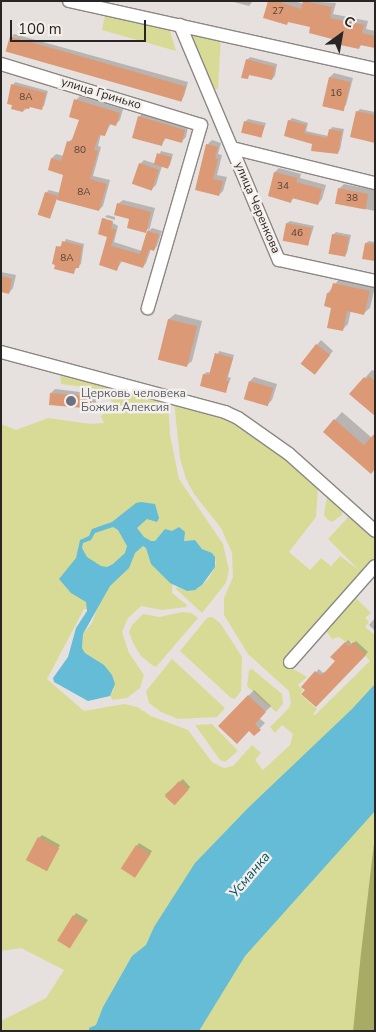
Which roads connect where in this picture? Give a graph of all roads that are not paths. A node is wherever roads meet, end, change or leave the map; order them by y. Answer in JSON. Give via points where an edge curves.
{"nodes":[{"id":1,"x":69,"y":1,"type":"edge"},
{"id":2,"x":120,"y":7,"type":"edge"},
{"id":3,"x":180,"y":25,"type":"junction"},
{"id":4,"x":1,"y":64,"type":"edge"},
{"id":5,"x":375,"y":69,"type":"edge"},
{"id":6,"x":232,"y":148,"type":"junction"},
{"id":7,"x":375,"y":183,"type":"edge"},
{"id":8,"x":375,"y":281,"type":"edge"},
{"id":9,"x":148,"y":308,"type":"dead end"},
{"id":10,"x":1,"y":352,"type":"edge"},
{"id":11,"x":375,"y":531,"type":"edge"},
{"id":12,"x":375,"y":566,"type":"edge"},
{"id":13,"x":290,"y":662,"type":"dead end"}],
"edges":[{"from":1,"to":2,"type":"street"},
{"from":2,"to":3,"type":"street"},
{"from":3,"to":5,"type":"street"},
{"from":3,"to":6,"type":"street","name":"улица Черенкова"},
{"from":4,"to":9,"type":"street","name":"улица Гринько","via":[[201,124]]},
{"from":6,"to":7,"type":"street","name":"улица Черенкова"},
{"from":6,"to":8,"type":"street","name":"улица Черенкова","via":[[279,260]]},
{"from":10,"to":11,"type":"street","via":[[226,412],[289,454]]},
{"from":12,"to":13,"type":"street"}]}
